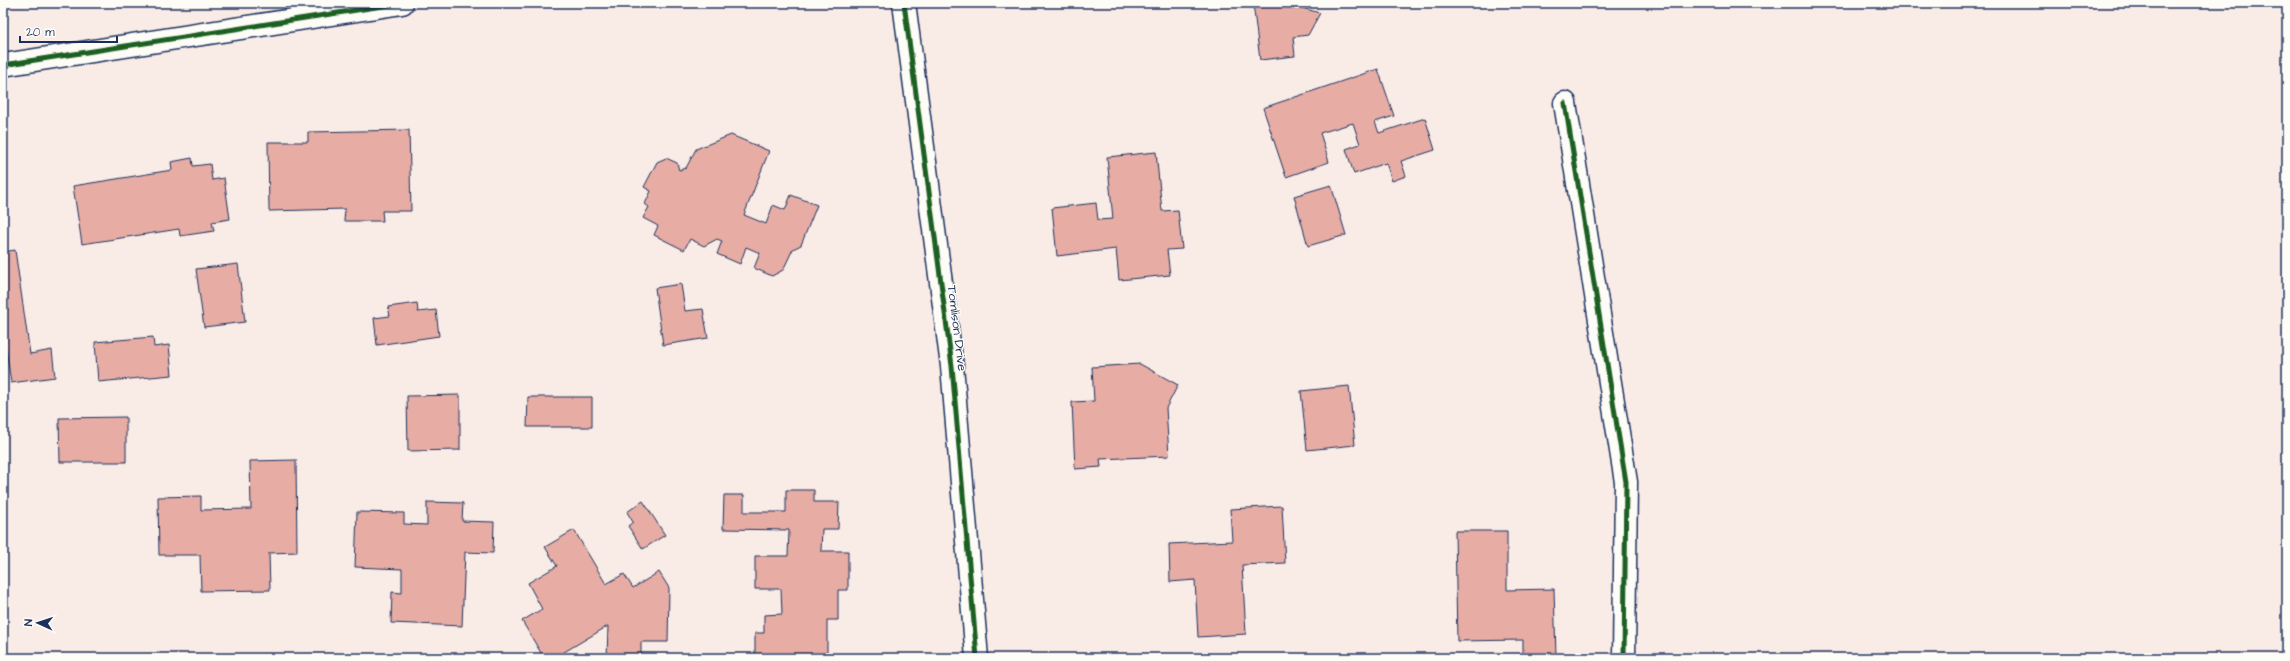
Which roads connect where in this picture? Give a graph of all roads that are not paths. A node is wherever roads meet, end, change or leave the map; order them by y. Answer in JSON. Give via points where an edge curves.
{"nodes":[{"id":1,"x":402,"y":3,"type":"edge"},
{"id":2,"x":904,"y":3,"type":"edge"},
{"id":3,"x":3,"y":65,"type":"edge"},
{"id":4,"x":1565,"y":103,"type":"dead end"},
{"id":5,"x":977,"y":658,"type":"edge"},
{"id":6,"x":1624,"y":658,"type":"edge"}],
"edges":[{"from":1,"to":3,"type":"street"},
{"from":2,"to":5,"type":"street","name":"Tomlison Drive","via":[[952,366]]},
{"from":4,"to":6,"type":"street","via":[[1626,482]]}]}
